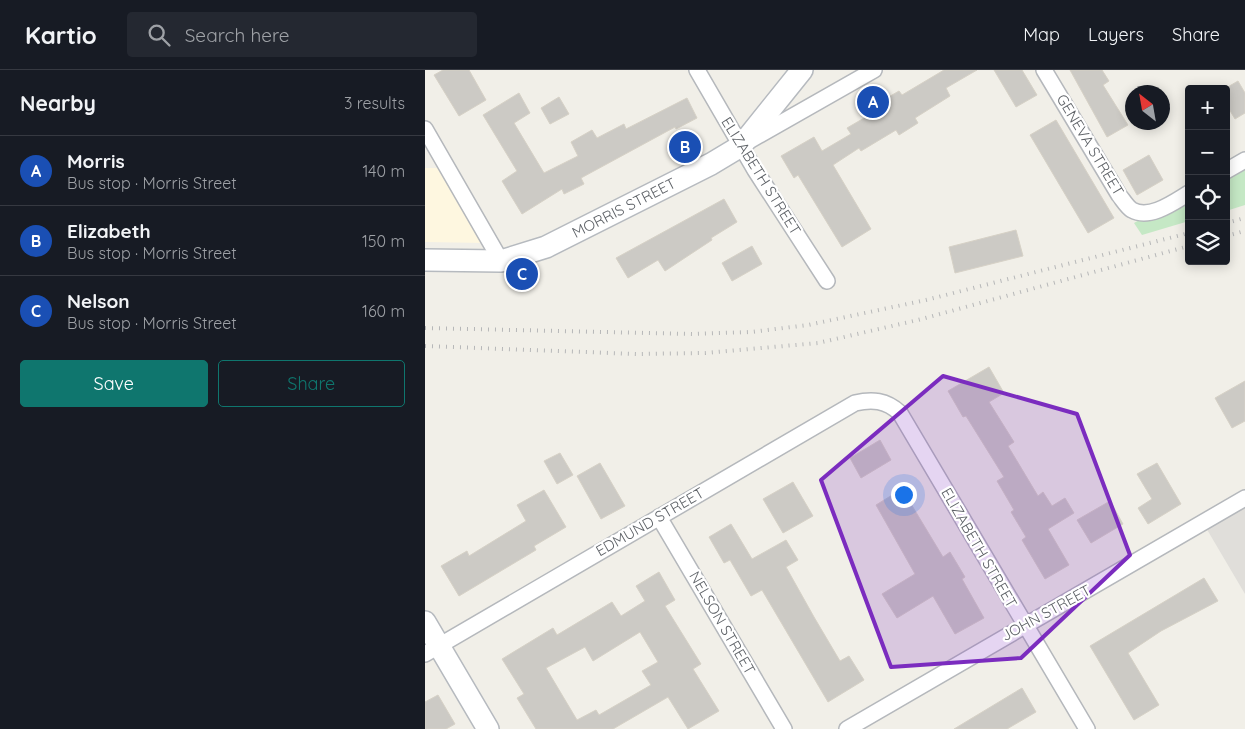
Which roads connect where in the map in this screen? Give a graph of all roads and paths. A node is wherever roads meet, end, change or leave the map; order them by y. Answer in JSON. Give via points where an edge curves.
{"nodes":[{"id":1,"x":697,"y":70,"type":"edge"},
{"id":2,"x":802,"y":70,"type":"edge"},
{"id":3,"x":874,"y":70,"type":"edge"},
{"id":4,"x":1044,"y":70,"type":"edge"},
{"id":5,"x":425,"y":129,"type":"edge"},
{"id":6,"x":741,"y":146,"type":"junction"},
{"id":7,"x":1245,"y":160,"type":"edge"},
{"id":8,"x":1230,"y":169,"type":"edge"},
{"id":9,"x":1185,"y":195,"type":"edge"},
{"id":10,"x":425,"y":260,"type":"edge"},
{"id":11,"x":501,"y":261,"type":"junction"},
{"id":12,"x":827,"y":281,"type":"dead end"},
{"id":13,"x":879,"y":401,"type":"joint"},
{"id":14,"x":1245,"y":498,"type":"edge"},
{"id":15,"x":659,"y":516,"type":"junction"},
{"id":16,"x":425,"y":622,"type":"edge"},
{"id":17,"x":1023,"y":625,"type":"junction"},
{"id":18,"x":432,"y":650,"type":"edge"},
{"id":19,"x":488,"y":729,"type":"edge"},
{"id":20,"x":784,"y":729,"type":"edge"},
{"id":21,"x":847,"y":729,"type":"edge"},
{"id":22,"x":1087,"y":729,"type":"edge"}],
"edges":[{"from":1,"to":6,"type":"street","name":"ELIZABETH STREET"},
{"from":2,"to":6,"type":"street"},
{"from":3,"to":6,"type":"street","name":"MORRIS STREET"},
{"from":4,"to":9,"type":"street","name":"GENEVA STREET","via":[[1131,210],[1141,213],[1156,211]]},
{"from":5,"to":11,"type":"street"},
{"from":6,"to":11,"type":"street","name":"MORRIS STREET","via":[[546,247]]},
{"from":6,"to":12,"type":"street","name":"ELIZABETH STREET"},
{"from":7,"to":8,"type":"street"},
{"from":10,"to":11,"type":"street","name":"MORRIS STREET"},
{"from":13,"to":15,"type":"street","name":"EDMUND STREET","via":[[855,403]]},
{"from":13,"to":17,"type":"street","name":"ELIZABETH STREET","via":[[892,405],[900,413]]},
{"from":14,"to":17,"type":"street","name":"JOHN STREET"},
{"from":15,"to":18,"type":"street","name":"EDMUND STREET"},
{"from":15,"to":20,"type":"street","name":"NELSON STREET"},
{"from":16,"to":18,"type":"street"},
{"from":17,"to":21,"type":"street","name":"JOHN STREET"},
{"from":17,"to":22,"type":"street","name":"ELIZABETH STREET"},
{"from":18,"to":19,"type":"street"}]}
